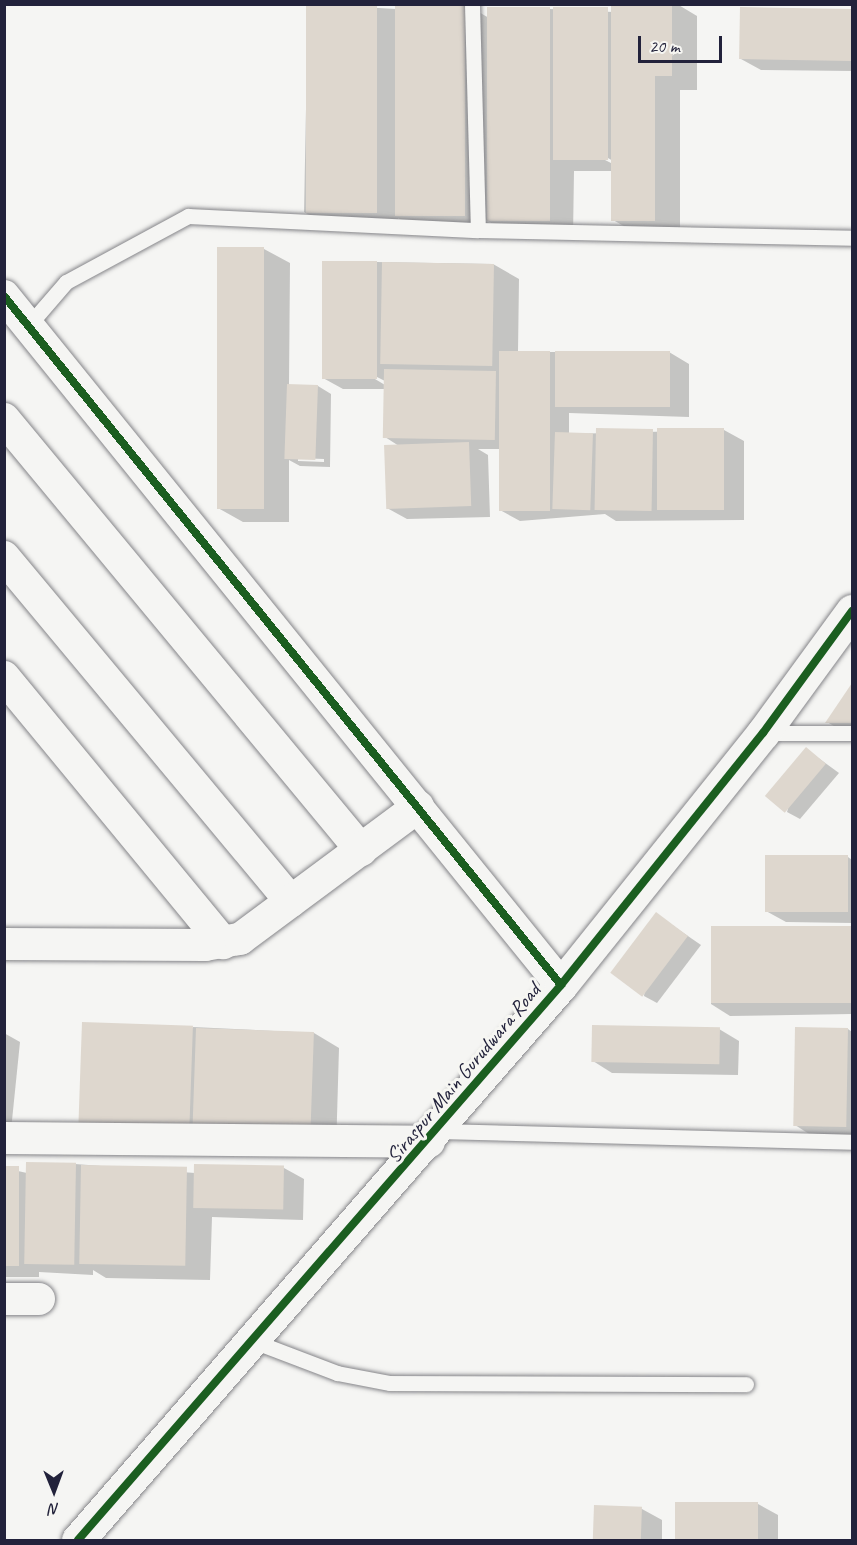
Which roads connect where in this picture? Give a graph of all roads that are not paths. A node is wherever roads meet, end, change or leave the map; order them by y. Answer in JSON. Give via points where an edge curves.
{"nodes":[{"id":1,"x":472,"y":4,"type":"edge"},
{"id":2,"x":478,"y":230,"type":"junction"},
{"id":3,"x":852,"y":238,"type":"edge"},
{"id":4,"x":4,"y":296,"type":"edge"},
{"id":5,"x":28,"y":326,"type":"junction"},
{"id":6,"x":4,"y":419,"type":"edge"},
{"id":7,"x":4,"y":557,"type":"edge"},
{"id":8,"x":852,"y":611,"type":"edge"},
{"id":9,"x":4,"y":677,"type":"edge"},
{"id":10,"x":763,"y":733,"type":"junction"},
{"id":11,"x":852,"y":733,"type":"edge"},
{"id":12,"x":418,"y":807,"type":"junction"},
{"id":13,"x":361,"y":850,"type":"junction"},
{"id":14,"x":291,"y":901,"type":"junction"},
{"id":15,"x":223,"y":943,"type":"junction"},
{"id":16,"x":4,"y":944,"type":"edge"},
{"id":17,"x":561,"y":985,"type":"junction"},
{"id":18,"x":434,"y":1137,"type":"junction"},
{"id":19,"x":4,"y":1138,"type":"edge"},
{"id":20,"x":852,"y":1142,"type":"edge"},
{"id":21,"x":4,"y":1299,"type":"edge"},
{"id":22,"x":39,"y":1299,"type":"dead end"},
{"id":23,"x":254,"y":1341,"type":"junction"},
{"id":24,"x":746,"y":1384,"type":"dead end"},
{"id":25,"x":78,"y":1540,"type":"edge"}],
"edges":[{"from":1,"to":2,"type":"lane"},
{"from":2,"to":3,"type":"lane"},
{"from":2,"to":5,"type":"lane","via":[[188,216],[66,282]]},
{"from":4,"to":5,"type":"street"},
{"from":5,"to":12,"type":"street"},
{"from":6,"to":13,"type":"street"},
{"from":7,"to":14,"type":"street"},
{"from":8,"to":10,"type":"street","name":"Siraspur Main Gurudwara Road"},
{"from":9,"to":15,"type":"street"},
{"from":10,"to":11,"type":"lane"},
{"from":10,"to":17,"type":"street","name":"Siraspur Main Gurudwara Road"},
{"from":12,"to":13,"type":"street"},
{"from":12,"to":17,"type":"street"},
{"from":13,"to":14,"type":"street"},
{"from":14,"to":15,"type":"street","via":[[240,939]]},
{"from":15,"to":16,"type":"street"},
{"from":17,"to":18,"type":"street","name":"Siraspur Main Gurudwara Road"},
{"from":18,"to":19,"type":"street"},
{"from":18,"to":20,"type":"lane"},
{"from":18,"to":23,"type":"street","name":"Siraspur Main Gurudwara Road"},
{"from":21,"to":22,"type":"street"},
{"from":23,"to":24,"type":"lane","via":[[337,1373],[390,1383]]},
{"from":23,"to":25,"type":"street","name":"Siraspur Main Gurudwara Road"}]}
